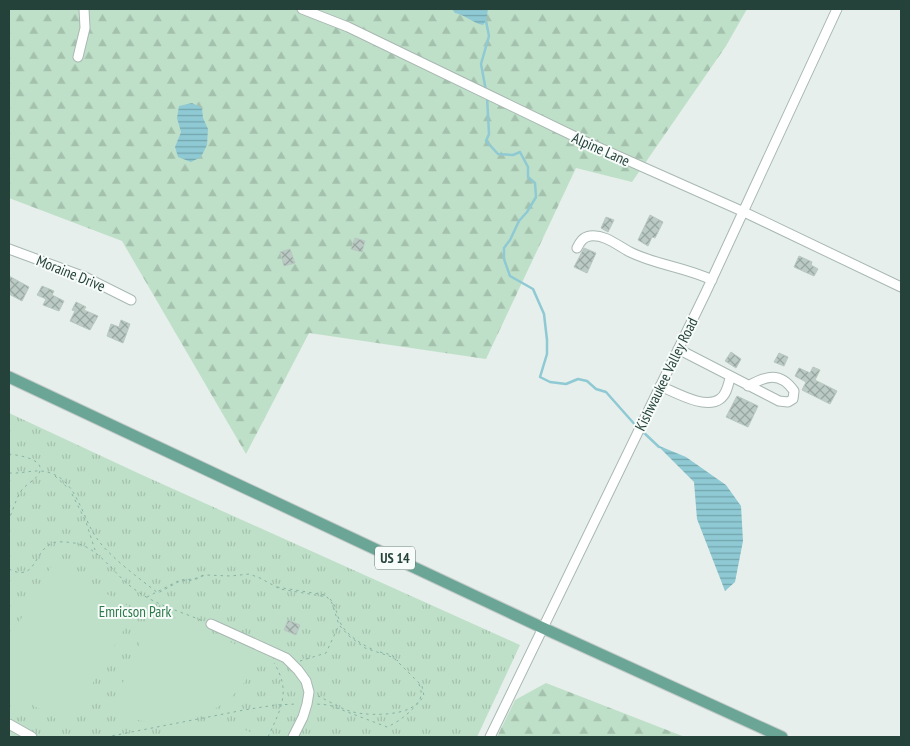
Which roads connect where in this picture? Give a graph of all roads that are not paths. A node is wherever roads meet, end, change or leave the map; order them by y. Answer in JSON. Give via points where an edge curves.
{"nodes":[{"id":1,"x":84,"y":9,"type":"edge"},
{"id":2,"x":302,"y":9,"type":"edge"},
{"id":3,"x":837,"y":9,"type":"edge"},
{"id":4,"x":78,"y":57,"type":"dead end"},
{"id":5,"x":744,"y":212,"type":"junction"},
{"id":6,"x":577,"y":248,"type":"dead end"},
{"id":7,"x":9,"y":249,"type":"edge"},
{"id":8,"x":712,"y":280,"type":"junction"},
{"id":9,"x":901,"y":287,"type":"edge"},
{"id":10,"x":131,"y":300,"type":"dead end"},
{"id":11,"x":678,"y":349,"type":"junction"},
{"id":12,"x":9,"y":377,"type":"edge"},
{"id":13,"x":730,"y":378,"type":"junction"},
{"id":14,"x":660,"y":386,"type":"junction"},
{"id":15,"x":748,"y":386,"type":"junction"},
{"id":16,"x":210,"y":624,"type":"road end"},
{"id":17,"x":543,"y":628,"type":"junction"},
{"id":18,"x":9,"y":724,"type":"edge"},
{"id":19,"x":32,"y":737,"type":"edge"},
{"id":20,"x":293,"y":737,"type":"edge"},
{"id":21,"x":490,"y":737,"type":"edge"},
{"id":22,"x":782,"y":737,"type":"edge"}],
"edges":[{"from":1,"to":4,"type":"street","via":[[85,28]]},
{"from":2,"to":5,"type":"street","name":"Alpine Lane","via":[[348,27],[582,140]]},
{"from":3,"to":5,"type":"street","name":"Kishwaukee Valley Road"},
{"from":5,"to":8,"type":"street","name":"Kishwaukee Valley Road"},
{"from":5,"to":9,"type":"street","name":"Alpine Lane"},
{"from":6,"to":8,"type":"street","via":[[581,240],[595,236],[638,256]]},
{"from":7,"to":10,"type":"street","name":"Moraine Drive","via":[[85,277]]},
{"from":8,"to":11,"type":"street","name":"Kishwaukee Valley Road"},
{"from":11,"to":13,"type":"street"},
{"from":11,"to":14,"type":"street","name":"Kishwaukee Valley Road"},
{"from":12,"to":17,"type":"main road","number":"US 14"},
{"from":13,"to":14,"type":"street","via":[[719,400],[706,403]]},
{"from":13,"to":15,"type":"street"},
{"from":14,"to":17,"type":"street","name":"Kishwaukee Valley Road"},
{"from":15,"to":15,"type":"street","via":[[779,402],[793,398],[794,391],[789,384],[772,376]]},
{"from":16,"to":20,"type":"street","via":[[286,658],[306,681],[309,692],[305,710]]},
{"from":17,"to":21,"type":"street","name":"Kishwaukee Valley Road"},
{"from":17,"to":22,"type":"main road","number":"US 14"},
{"from":18,"to":19,"type":"street"}]}
